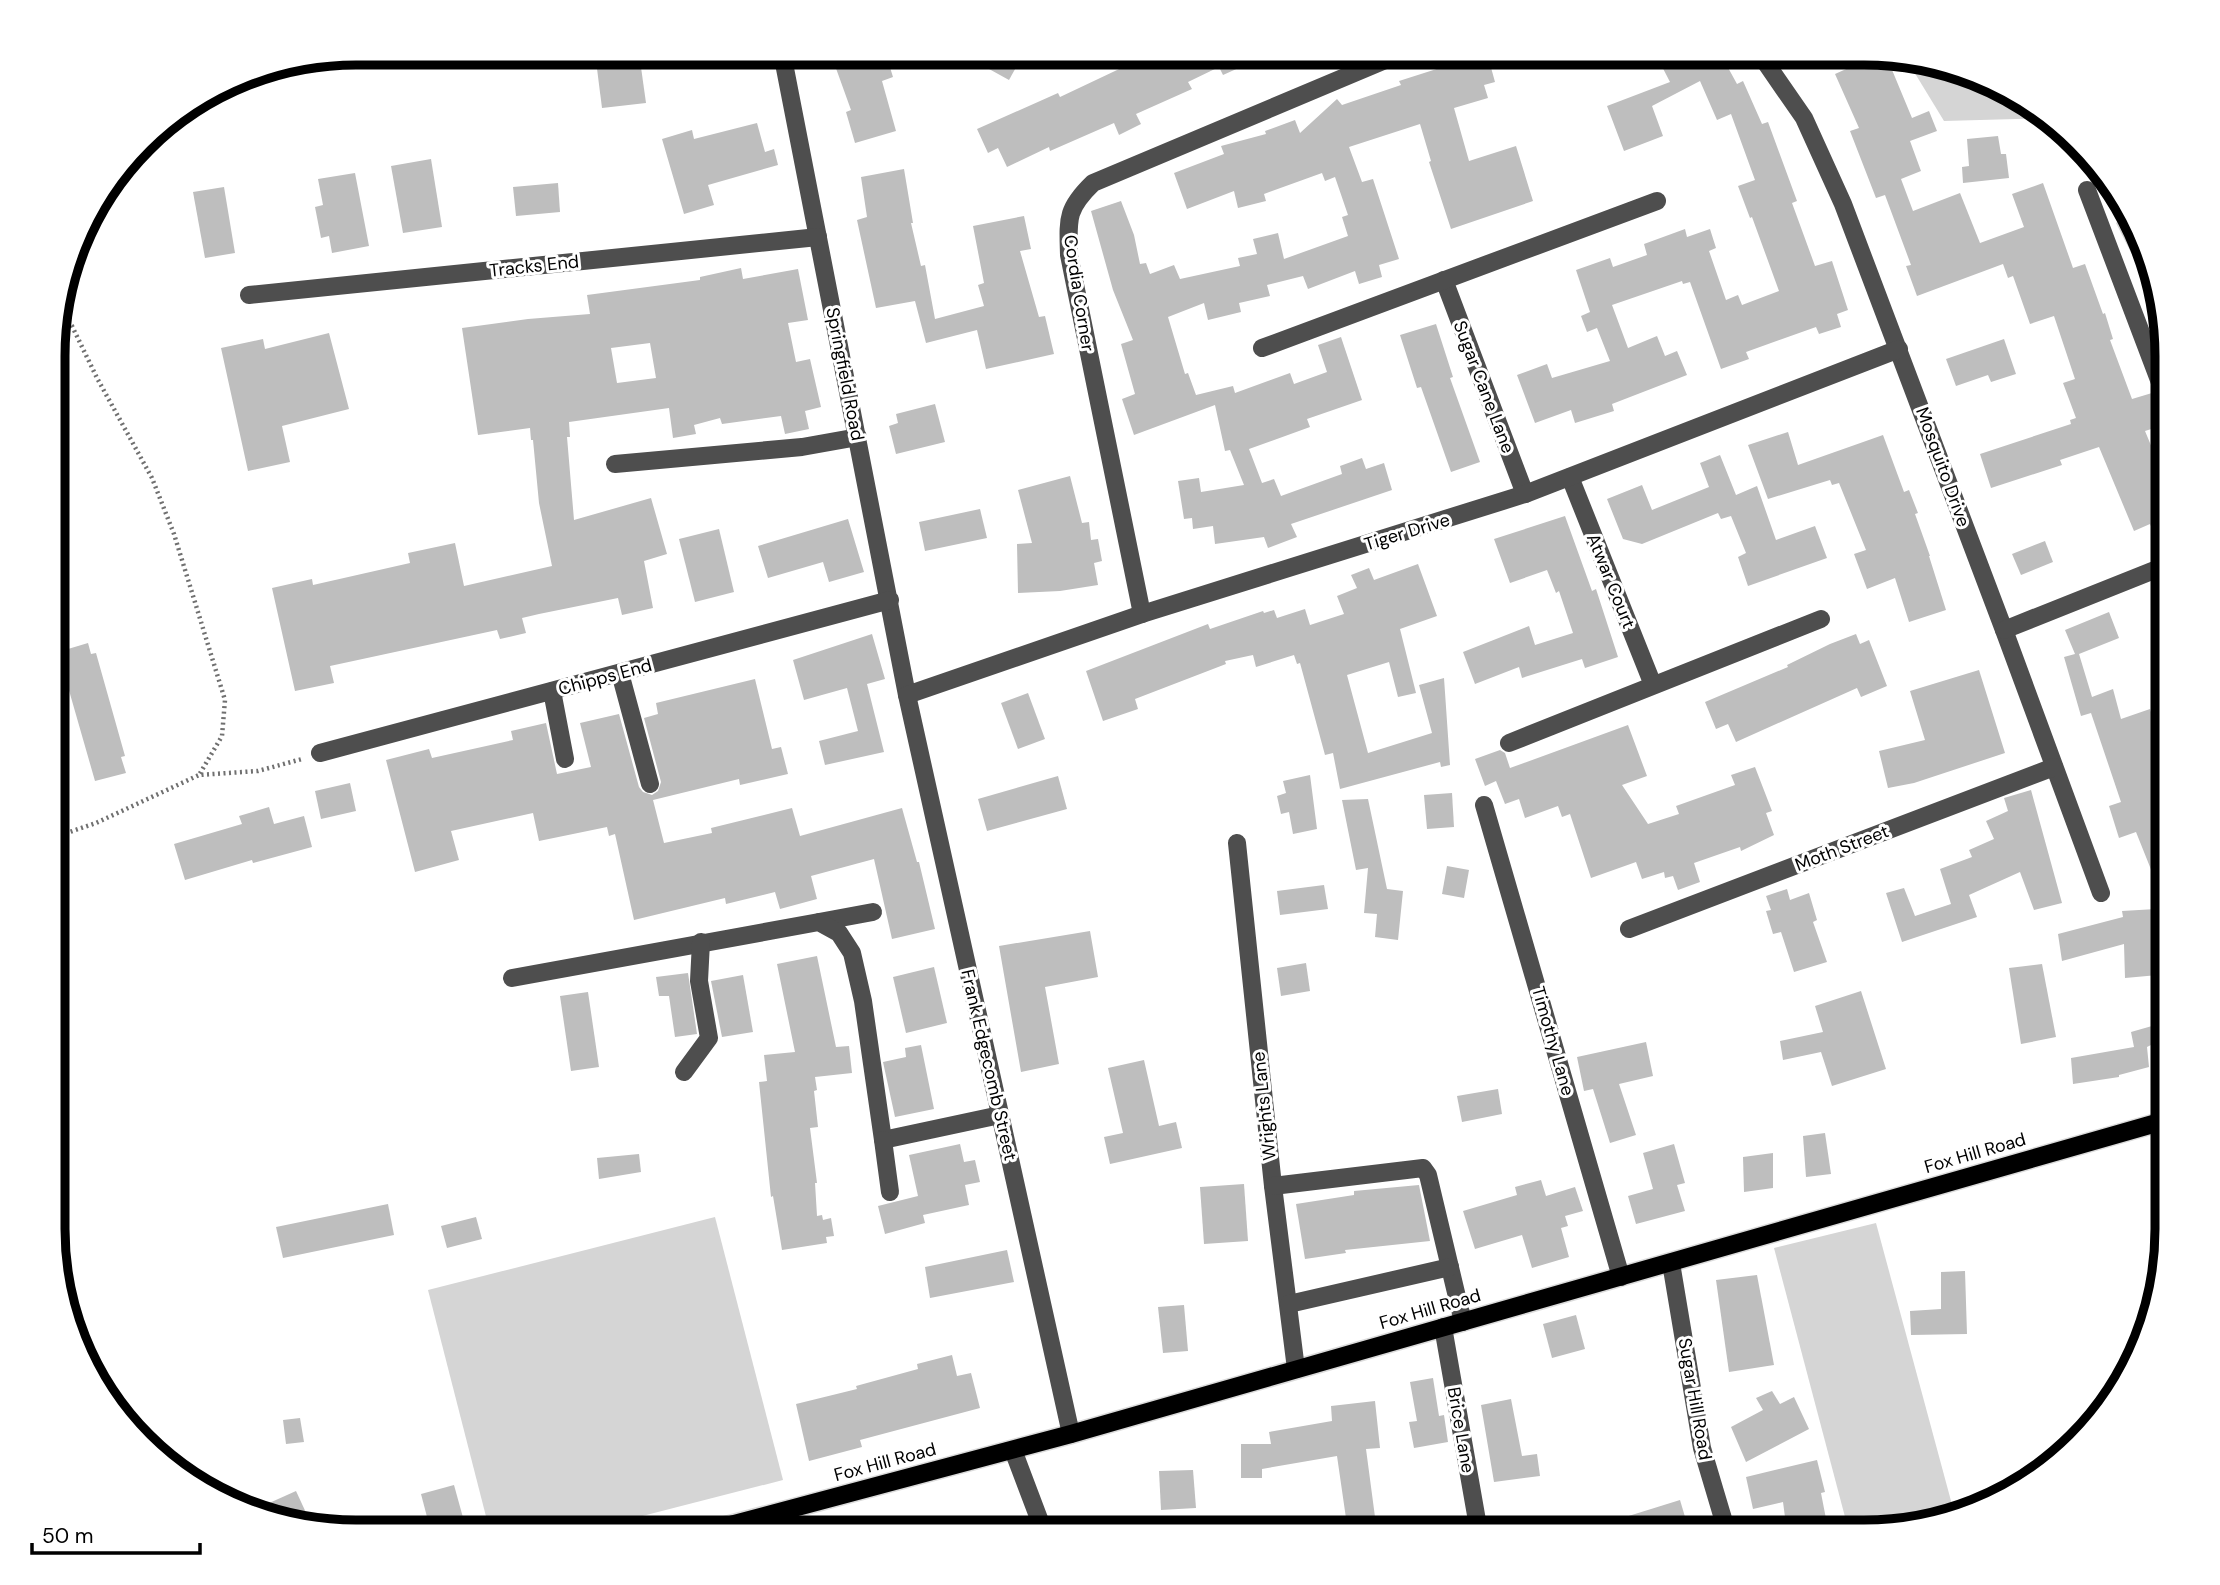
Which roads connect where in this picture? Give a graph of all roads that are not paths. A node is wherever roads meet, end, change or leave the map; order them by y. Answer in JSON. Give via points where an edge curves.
{"nodes":[{"id":1,"x":784,"y":65,"type":"edge"},
{"id":2,"x":1373,"y":65,"type":"edge"},
{"id":3,"x":1767,"y":65,"type":"edge"},
{"id":4,"x":2087,"y":190,"type":"dead end"},
{"id":5,"x":1657,"y":201,"type":"dead end"},
{"id":6,"x":818,"y":237,"type":"junction"},
{"id":7,"x":1444,"y":280,"type":"junction"},
{"id":8,"x":249,"y":295,"type":"dead end"},
{"id":9,"x":1262,"y":348,"type":"dead end"},
{"id":10,"x":1899,"y":349,"type":"junction"},
{"id":11,"x":2155,"y":369,"type":"edge"},
{"id":12,"x":858,"y":437,"type":"junction"},
{"id":13,"x":615,"y":464,"type":"dead end"},
{"id":14,"x":1570,"y":477,"type":"junction"},
{"id":15,"x":1525,"y":494,"type":"junction"},
{"id":16,"x":2155,"y":570,"type":"edge"},
{"id":17,"x":890,"y":600,"type":"junction"},
{"id":18,"x":1142,"y":614,"type":"junction"},
{"id":19,"x":1821,"y":619,"type":"dead end"},
{"id":20,"x":2004,"y":630,"type":"junction"},
{"id":21,"x":621,"y":673,"type":"junction"},
{"id":22,"x":1653,"y":685,"type":"junction"},
{"id":23,"x":552,"y":691,"type":"junction"},
{"id":24,"x":907,"y":695,"type":"junction"},
{"id":25,"x":1508,"y":743,"type":"dead end"},
{"id":26,"x":320,"y":753,"type":"road end"},
{"id":27,"x":565,"y":758,"type":"dead end"},
{"id":28,"x":2054,"y":767,"type":"junction"},
{"id":29,"x":650,"y":785,"type":"dead end"},
{"id":30,"x":1484,"y":805,"type":"dead end"},
{"id":31,"x":1237,"y":843,"type":"dead end"},
{"id":32,"x":2101,"y":893,"type":"dead end"},
{"id":33,"x":873,"y":912,"type":"dead end"},
{"id":34,"x":818,"y":922,"type":"junction"},
{"id":35,"x":1629,"y":929,"type":"dead end"},
{"id":36,"x":701,"y":943,"type":"junction"},
{"id":37,"x":512,"y":978,"type":"dead end"},
{"id":38,"x":684,"y":1072,"type":"dead end"},
{"id":39,"x":1000,"y":1115,"type":"junction"},
{"id":40,"x":2155,"y":1123,"type":"edge"},
{"id":41,"x":883,"y":1140,"type":"junction"},
{"id":42,"x":1273,"y":1186,"type":"junction"},
{"id":43,"x":890,"y":1192,"type":"dead end"},
{"id":44,"x":1671,"y":1263,"type":"junction"},
{"id":45,"x":1450,"y":1267,"type":"junction"},
{"id":46,"x":1621,"y":1278,"type":"junction"},
{"id":47,"x":1289,"y":1304,"type":"junction"},
{"id":48,"x":1462,"y":1322,"type":"junction"},
{"id":49,"x":1443,"y":1328,"type":"junction"},
{"id":50,"x":1296,"y":1369,"type":"junction"},
{"id":51,"x":1071,"y":1434,"type":"junction"},
{"id":52,"x":1013,"y":1450,"type":"junction"},
{"id":53,"x":749,"y":1520,"type":"edge"},
{"id":54,"x":1039,"y":1520,"type":"edge"},
{"id":55,"x":1477,"y":1520,"type":"edge"},
{"id":56,"x":1723,"y":1520,"type":"edge"}],
"edges":[{"from":1,"to":6,"type":"street","name":"Springfield Road"},
{"from":2,"to":18,"type":"street","name":"Cordia Corner","via":[[1093,183],[1076,199],[1068,222],[1069,255]]},
{"from":3,"to":10,"type":"street","name":"Mosquito Drive","via":[[1804,118]]},
{"from":4,"to":11,"type":"street"},
{"from":5,"to":7,"type":"street"},
{"from":6,"to":8,"type":"street","name":"Tracks End"},
{"from":6,"to":12,"type":"street","name":"Springfield Road"},
{"from":7,"to":9,"type":"street"},
{"from":7,"to":15,"type":"street","name":"Sugar Cane Lane"},
{"from":10,"to":14,"type":"street","name":"Tiger Drive"},
{"from":10,"to":20,"type":"street","name":"Mosquito Drive"},
{"from":12,"to":13,"type":"street","via":[[802,447]]},
{"from":12,"to":17,"type":"street","name":"Springfield Road"},
{"from":14,"to":15,"type":"street","name":"Tiger Drive"},
{"from":14,"to":22,"type":"street","name":"Atwar Court"},
{"from":15,"to":18,"type":"street","name":"Tiger Drive"},
{"from":16,"to":20,"type":"street"},
{"from":17,"to":21,"type":"street","name":"Chipps End"},
{"from":17,"to":24,"type":"street","name":"Springfield Road"},
{"from":18,"to":24,"type":"street","name":"Tiger Drive"},
{"from":19,"to":22,"type":"street"},
{"from":20,"to":28,"type":"street","name":"Mosquito Drive"},
{"from":21,"to":23,"type":"street","name":"Chipps End"},
{"from":21,"to":29,"type":"street"},
{"from":22,"to":25,"type":"street"},
{"from":23,"to":26,"type":"street","name":"Chipps End"},
{"from":23,"to":27,"type":"street"},
{"from":24,"to":39,"type":"street","name":"Frank Edgecomb Street"},
{"from":28,"to":32,"type":"street","name":"Mosquito Drive"},
{"from":28,"to":35,"type":"street","name":"Moth Street"},
{"from":30,"to":46,"type":"street","name":"Timothy Lane"},
{"from":31,"to":42,"type":"street","name":"Wrights Lane"},
{"from":33,"to":34,"type":"street"},
{"from":34,"to":36,"type":"street"},
{"from":34,"to":41,"type":"street","via":[[839,933],[852,953]]},
{"from":36,"to":37,"type":"street"},
{"from":36,"to":38,"type":"street","via":[[699,981],[709,1038]]},
{"from":39,"to":41,"type":"street"},
{"from":39,"to":51,"type":"street","name":"Frank Edgecomb Street"},
{"from":40,"to":44,"type":"main road","name":"Fox Hill Road"},
{"from":41,"to":43,"type":"street"},
{"from":42,"to":45,"type":"street","via":[[1423,1168]]},
{"from":42,"to":47,"type":"street","name":"Wrights Lane"},
{"from":44,"to":46,"type":"main road","name":"Fox Hill Road"},
{"from":44,"to":56,"type":"street","name":"Sugar Hill Road","via":[[1702,1448]]},
{"from":45,"to":47,"type":"street"},
{"from":45,"to":48,"type":"street"},
{"from":46,"to":48,"type":"main road","name":"Fox Hill Road"},
{"from":47,"to":50,"type":"street","name":"Wrights Lane"},
{"from":48,"to":49,"type":"main road","name":"Fox Hill Road"},
{"from":49,"to":50,"type":"main road","name":"Fox Hill Road"},
{"from":49,"to":55,"type":"street","name":"Brice Lane"},
{"from":50,"to":51,"type":"main road","name":"Fox Hill Road"},
{"from":51,"to":52,"type":"main road","name":"Fox Hill Road"},
{"from":52,"to":53,"type":"main road","name":"Fox Hill Road"},
{"from":52,"to":54,"type":"street"}]}
